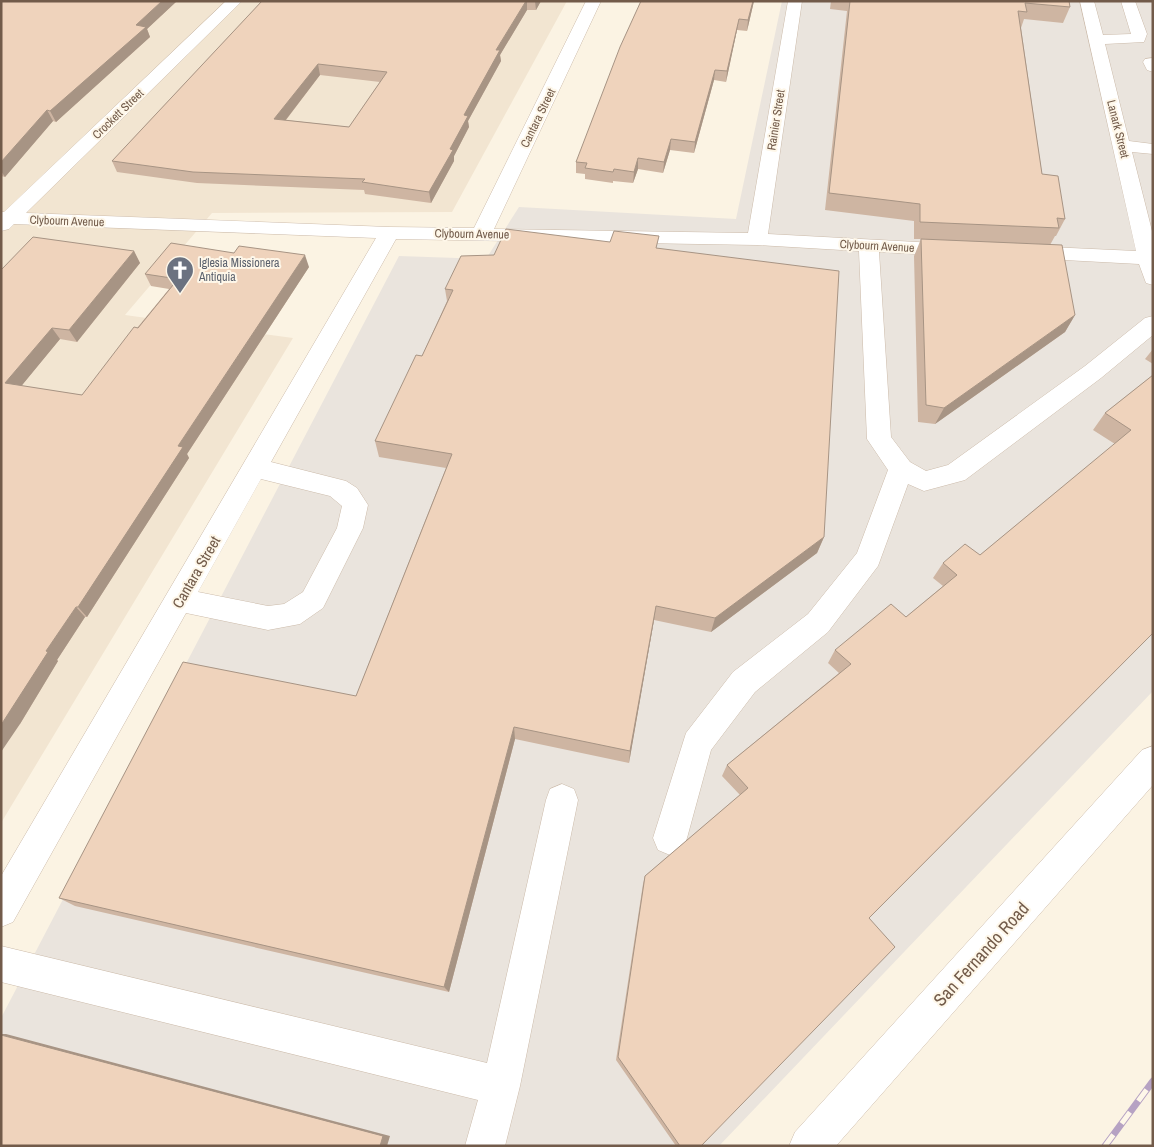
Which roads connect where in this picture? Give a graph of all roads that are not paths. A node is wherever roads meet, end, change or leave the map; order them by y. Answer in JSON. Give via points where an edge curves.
{"nodes":[{"id":1,"x":235,"y":1,"type":"edge"},
{"id":2,"x":594,"y":1,"type":"edge"},
{"id":3,"x":794,"y":1,"type":"edge"},
{"id":4,"x":1087,"y":1,"type":"edge"},
{"id":5,"x":1128,"y":1,"type":"edge"},
{"id":6,"x":1096,"y":39,"type":"junction"},
{"id":7,"x":1122,"y":146,"type":"junction"},
{"id":8,"x":1153,"y":149,"type":"edge"},
{"id":9,"x":4,"y":221,"type":"edge"},
{"id":10,"x":389,"y":233,"type":"junction"},
{"id":11,"x":481,"y":235,"type":"junction"},
{"id":12,"x":757,"y":239,"type":"junction"},
{"id":13,"x":869,"y":246,"type":"junction"},
{"id":14,"x":969,"y":250,"type":"edge"},
{"id":15,"x":1009,"y":252,"type":"edge"},
{"id":16,"x":1151,"y":258,"type":"edge"},
{"id":17,"x":1153,"y":278,"type":"edge"},
{"id":18,"x":1153,"y":323,"type":"edge"},
{"id":19,"x":255,"y":468,"type":"junction"},
{"id":20,"x":901,"y":469,"type":"junction"},
{"id":21,"x":180,"y":600,"type":"junction"},
{"id":22,"x":1153,"y":761,"type":"edge"},
{"id":23,"x":562,"y":800,"type":"dead end"},
{"id":24,"x":670,"y":838,"type":"dead end"},
{"id":25,"x":1,"y":910,"type":"edge"},
{"id":26,"x":1,"y":964,"type":"edge"},
{"id":27,"x":501,"y":1086,"type":"junction"},
{"id":28,"x":485,"y":1146,"type":"edge"},
{"id":29,"x":809,"y":1146,"type":"edge"}],
"edges":[{"from":1,"to":9,"type":"street","name":"Crockett Street"},
{"from":2,"to":11,"type":"street","name":"Cantara Street"},
{"from":3,"to":12,"type":"street","name":"Rainier Street"},
{"from":4,"to":6,"type":"street","name":"Lanark Street"},
{"from":5,"to":6,"type":"street","via":[[1138,38]]},
{"from":6,"to":7,"type":"street","name":"Lanark Street"},
{"from":7,"to":8,"type":"street"},
{"from":7,"to":16,"type":"street","name":"Lanark Street"},
{"from":9,"to":10,"type":"street","name":"Clybourn Avenue"},
{"from":10,"to":11,"type":"street","name":"Clybourn Avenue"},
{"from":10,"to":19,"type":"street","name":"Cantara Street"},
{"from":11,"to":12,"type":"street","name":"Clybourn Avenue"},
{"from":12,"to":13,"type":"street","name":"Clybourn Avenue"},
{"from":13,"to":14,"type":"street","name":"Clybourn Avenue"},
{"from":13,"to":20,"type":"street","via":[[879,439]]},
{"from":15,"to":16,"type":"street"},
{"from":16,"to":17,"type":"street","name":"Lanark Street"},
{"from":18,"to":20,"type":"street","via":[[1094,372],[956,473],[924,481]]},
{"from":19,"to":21,"type":"street","name":"Cantara Street"},
{"from":19,"to":21,"type":"street","via":[[337,488],[348,494],[355,505],[350,528],[312,600],[290,615],[268,618]]},
{"from":20,"to":24,"type":"street","via":[[868,558],[818,623],[744,682],[697,743]]},
{"from":21,"to":25,"type":"street","name":"Cantara Street"},
{"from":22,"to":29,"type":"street","name":"San Fernando Road"},
{"from":23,"to":27,"type":"street"},
{"from":26,"to":27,"type":"street"},
{"from":27,"to":28,"type":"street"}]}
